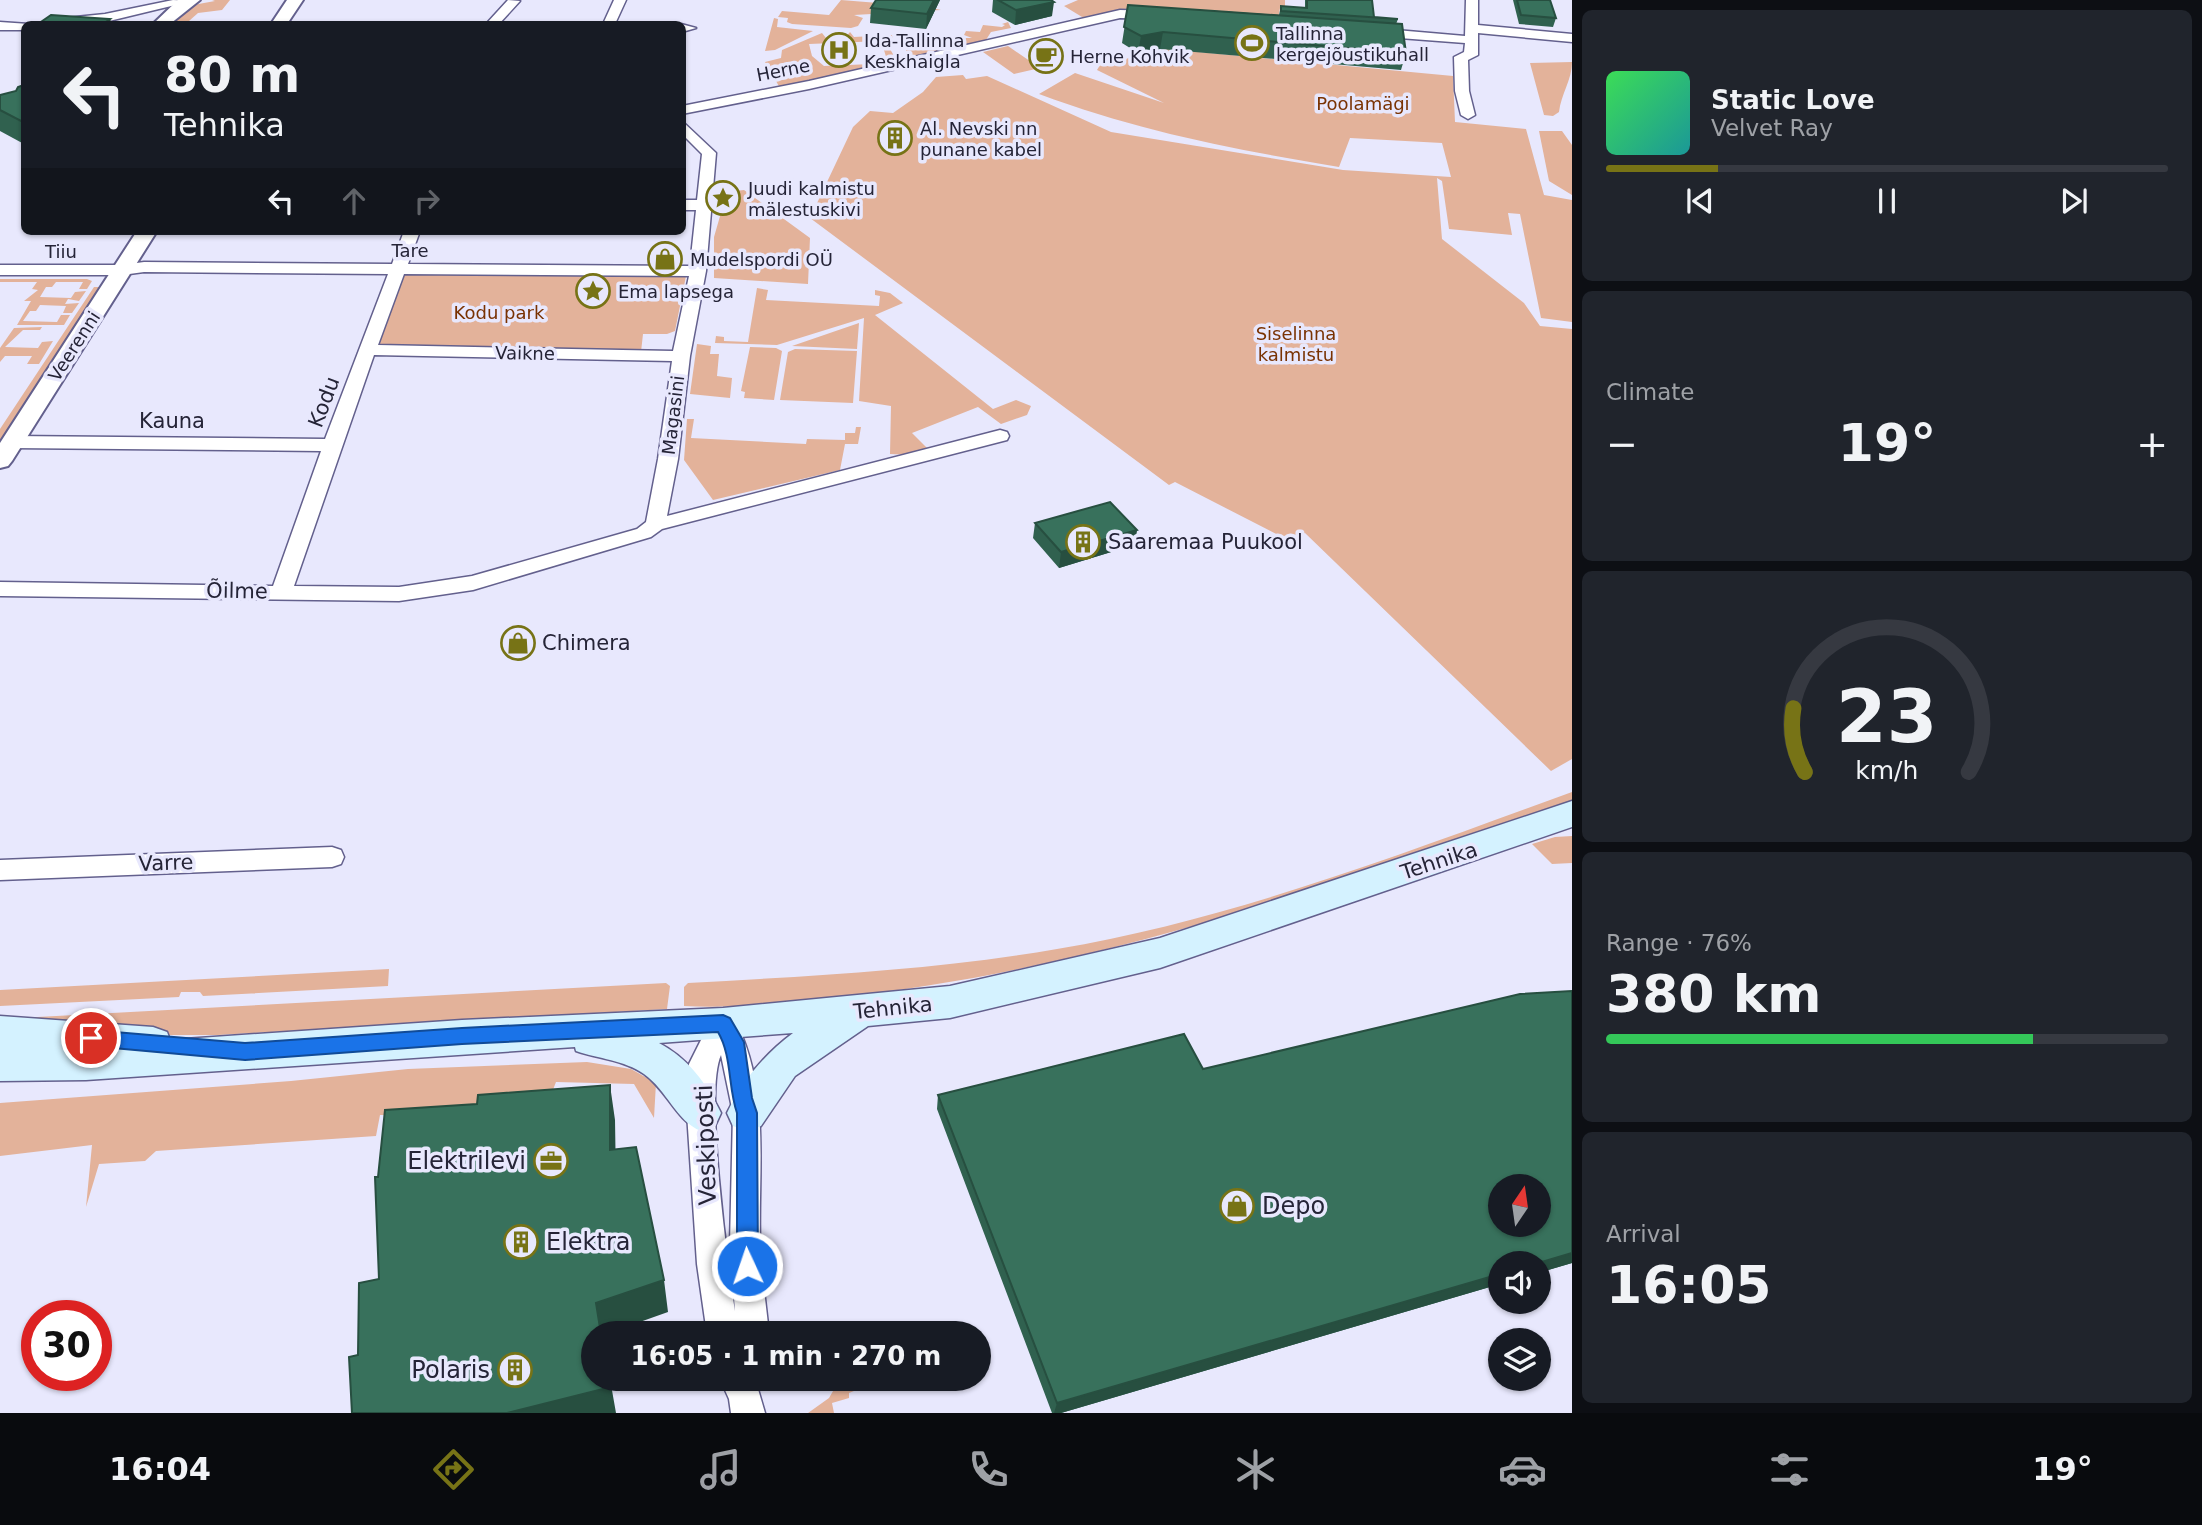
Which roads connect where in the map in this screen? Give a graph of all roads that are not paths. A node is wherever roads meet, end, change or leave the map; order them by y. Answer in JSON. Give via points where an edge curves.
{"nodes":[{"id":1,"x":295,"y":0,"type":"edge"},
{"id":2,"x":512,"y":0,"type":"edge"},
{"id":3,"x":620,"y":0,"type":"edge"},
{"id":4,"x":1472,"y":0,"type":"edge"},
{"id":5,"x":189,"y":1,"type":"edge"},
{"id":6,"x":1174,"y":17,"type":"edge"},
{"id":7,"x":75,"y":21,"type":"edge"},
{"id":8,"x":165,"y":21,"type":"edge"},
{"id":9,"x":281,"y":21,"type":"edge"},
{"id":10,"x":494,"y":21,"type":"edge"},
{"id":11,"x":610,"y":21,"type":"edge"},
{"id":12,"x":0,"y":26,"type":"edge"},
{"id":13,"x":21,"y":27,"type":"edge"},
{"id":14,"x":1363,"y":31,"type":"edge"},
{"id":15,"x":1471,"y":34,"type":"junction"},
{"id":16,"x":1572,"y":38,"type":"edge"},
{"id":17,"x":686,"y":109,"type":"edge"},
{"id":18,"x":1468,"y":115,"type":"dead end"},
{"id":19,"x":686,"y":129,"type":"edge"},
{"id":20,"x":686,"y":205,"type":"edge"},
{"id":21,"x":704,"y":205,"type":"junction"},
{"id":22,"x":144,"y":235,"type":"edge"},
{"id":23,"x":410,"y":235,"type":"edge"},
{"id":24,"x":397,"y":269,"type":"junction"},
{"id":25,"x":0,"y":270,"type":"edge"},
{"id":26,"x":122,"y":270,"type":"junction"},
{"id":27,"x":698,"y":271,"type":"junction"},
{"id":28,"x":369,"y":350,"type":"junction"},
{"id":29,"x":681,"y":356,"type":"junction"},
{"id":30,"x":1000,"y":436,"type":"dead end"},
{"id":31,"x":12,"y":442,"type":"junction"},
{"id":32,"x":332,"y":445,"type":"junction"},
{"id":33,"x":0,"y":461,"type":"edge"},
{"id":34,"x":655,"y":525,"type":"junction"},
{"id":35,"x":0,"y":589,"type":"edge"},
{"id":36,"x":282,"y":591,"type":"junction"},
{"id":37,"x":1572,"y":814,"type":"edge"},
{"id":38,"x":1572,"y":825,"type":"edge"},
{"id":39,"x":1518,"y":835,"type":"junction"},
{"id":40,"x":332,"y":857,"type":"dead end"},
{"id":41,"x":0,"y":870,"type":"edge"},
{"id":42,"x":864,"y":1012,"type":"junction"},
{"id":43,"x":723,"y":1024,"type":"junction"},
{"id":44,"x":0,"y":1032,"type":"edge"},
{"id":45,"x":554,"y":1032,"type":"junction"},
{"id":46,"x":245,"y":1051,"type":"junction"},
{"id":47,"x":0,"y":1064,"type":"edge"},
{"id":48,"x":701,"y":1113,"type":"junction"},
{"id":49,"x":747,"y":1113,"type":"junction"},
{"id":50,"x":721,"y":1321,"type":"edge"},
{"id":51,"x":753,"y":1321,"type":"edge"}],
"edges":[{"from":1,"to":9,"type":"street"},
{"from":2,"to":10,"type":"street"},
{"from":3,"to":11,"type":"street"},
{"from":4,"to":15,"type":"street"},
{"from":5,"to":7,"type":"street"},
{"from":5,"to":8,"type":"street"},
{"from":6,"to":17,"type":"street","name":"Herne","via":[[1132,13]]},
{"from":12,"to":13,"type":"street"},
{"from":14,"to":15,"type":"street"},
{"from":15,"to":16,"type":"street"},
{"from":15,"to":18,"type":"street","via":[[1471,55],[1461,57]]},
{"from":19,"to":21,"type":"street","name":"Magasini","via":[[709,153]]},
{"from":20,"to":21,"type":"street"},
{"from":21,"to":27,"type":"street","name":"Magasini"},
{"from":22,"to":26,"type":"street","name":"Veerenni"},
{"from":23,"to":24,"type":"street","name":"Kodu"},
{"from":24,"to":26,"type":"street","name":"Tare"},
{"from":24,"to":27,"type":"street","name":"Tare"},
{"from":24,"to":28,"type":"street","name":"Kodu"},
{"from":25,"to":26,"type":"street","name":"Tiiu"},
{"from":26,"to":31,"type":"street","name":"Veerenni"},
{"from":27,"to":29,"type":"street","name":"Magasini"},
{"from":28,"to":29,"type":"street","name":"Vaikne"},
{"from":28,"to":32,"type":"street","name":"Kodu"},
{"from":29,"to":34,"type":"street","name":"Magasini"},
{"from":30,"to":34,"type":"street"},
{"from":31,"to":32,"type":"street","name":"Kauna"},
{"from":31,"to":33,"type":"street","name":"Veerenni"},
{"from":32,"to":36,"type":"street","name":"Kodu"},
{"from":34,"to":36,"type":"street","name":"Õilme","via":[[644,533],[473,583],[399,594]]},
{"from":35,"to":36,"type":"street","name":"Õilme"},
{"from":37,"to":39,"type":"main road","name":"Tehnika"},
{"from":38,"to":39,"type":"main road","name":"Tehnika"},
{"from":39,"to":42,"type":"main road","name":"Tehnika","via":[[1160,953],[950,1002]]},
{"from":40,"to":41,"type":"street","name":"Varre"},
{"from":42,"to":43,"type":"main road","name":"Tehnika"},
{"from":42,"to":49,"type":"main road","via":[[781,1064]]},
{"from":43,"to":45,"type":"main road","name":"Tehnika"},
{"from":43,"to":48,"type":"street","name":"Veskiposti","via":[[703,1064]]},
{"from":43,"to":49,"type":"street","name":"Veskiposti","via":[[735,1042]]},
{"from":44,"to":46,"type":"main road","name":"Tehnika"},
{"from":45,"to":46,"type":"main road","name":"Tehnika"},
{"from":45,"to":48,"type":"main road","via":[[618,1044],[659,1060],[685,1086]]},
{"from":46,"to":47,"type":"main road","name":"Tehnika","via":[[86,1063]]},
{"from":48,"to":50,"type":"street","name":"Veskiposti"},
{"from":49,"to":51,"type":"street","name":"Veskiposti","via":[[745,1244]]}]}
